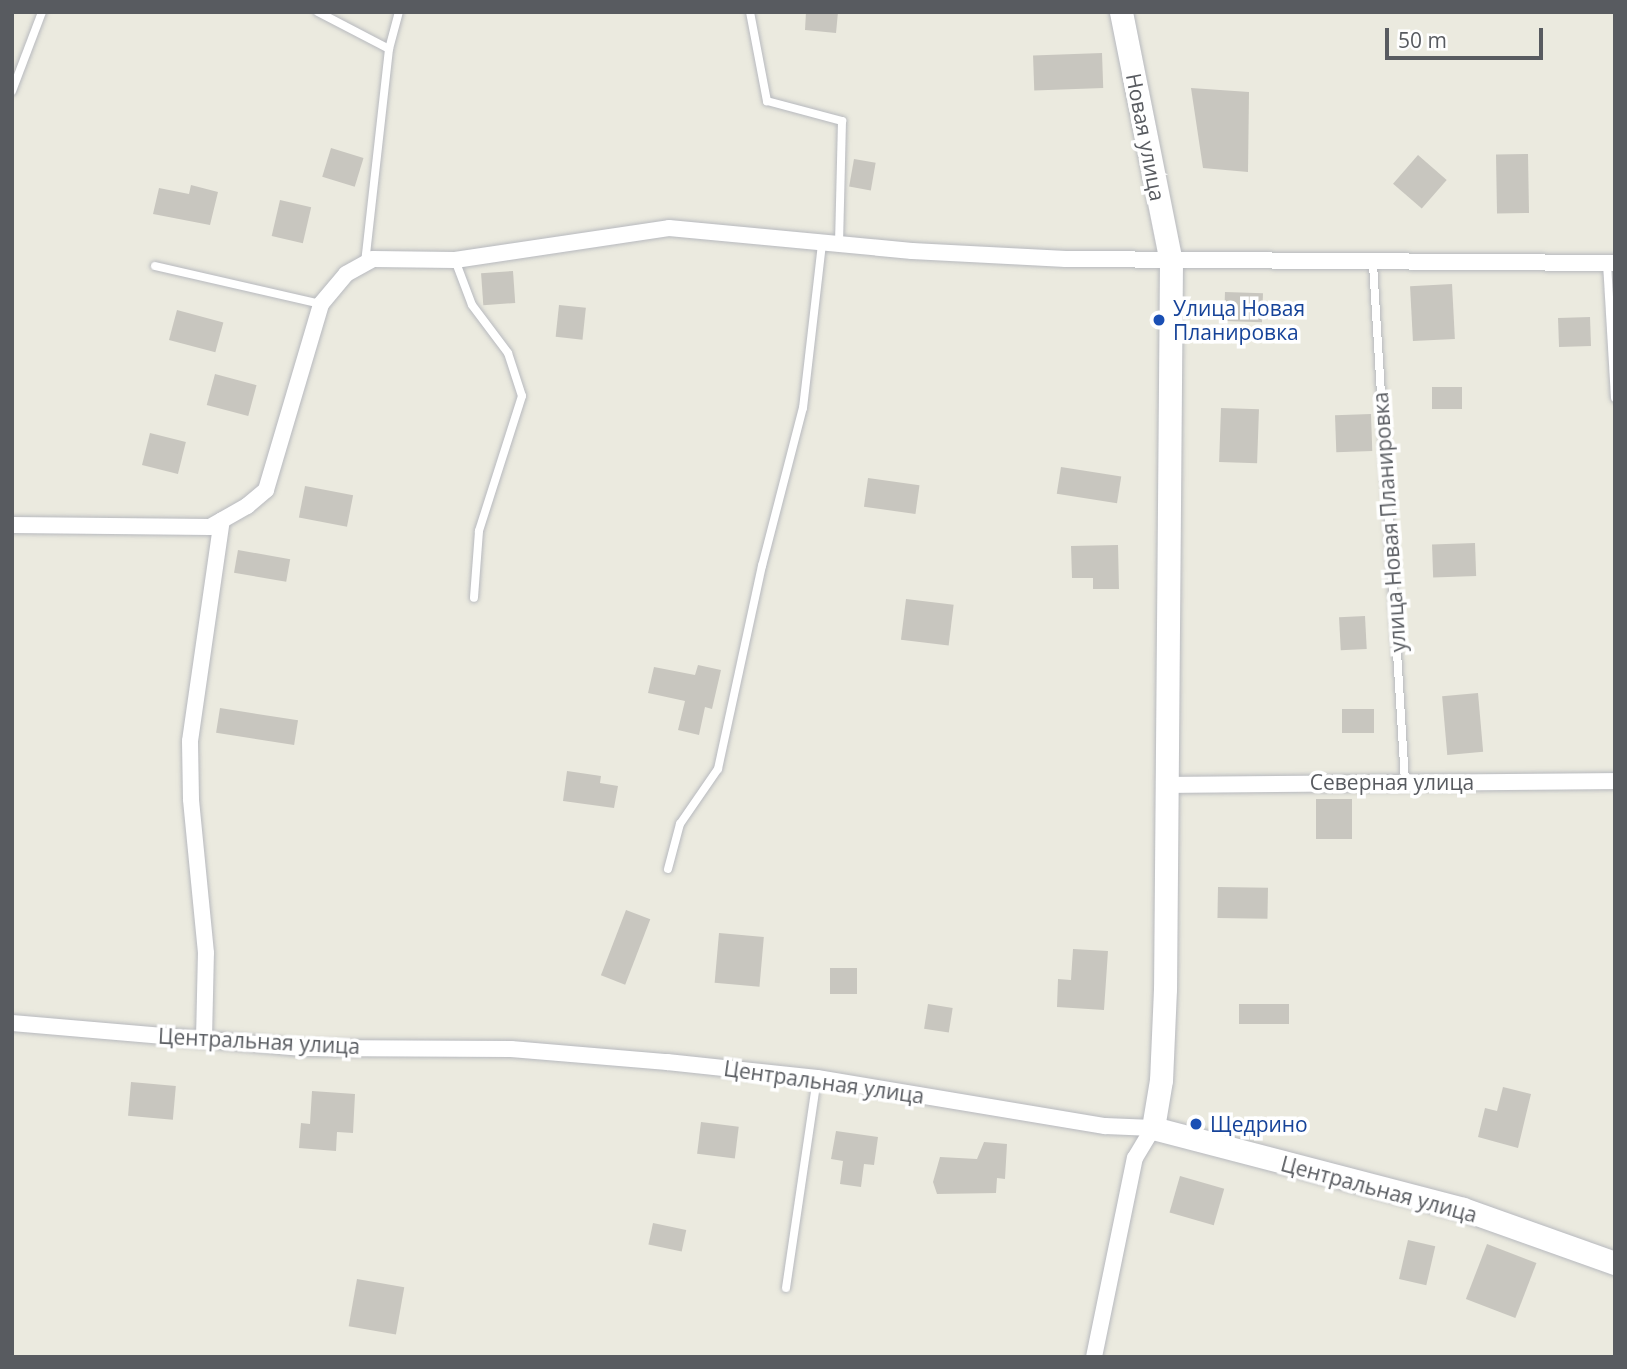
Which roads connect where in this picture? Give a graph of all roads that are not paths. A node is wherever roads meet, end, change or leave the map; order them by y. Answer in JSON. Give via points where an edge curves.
{"nodes":[{"id":1,"x":42,"y":12,"type":"edge"},
{"id":2,"x":318,"y":12,"type":"edge"},
{"id":3,"x":399,"y":12,"type":"edge"},
{"id":4,"x":750,"y":12,"type":"edge"},
{"id":5,"x":1121,"y":12,"type":"edge"},
{"id":6,"x":389,"y":49,"type":"junction"},
{"id":7,"x":12,"y":91,"type":"edge"},
{"id":8,"x":822,"y":244,"type":"junction"},
{"id":9,"x":839,"y":245,"type":"junction"},
{"id":10,"x":455,"y":260,"type":"junction"},
{"id":11,"x":1171,"y":262,"type":"junction"},
{"id":12,"x":365,"y":263,"type":"junction"},
{"id":13,"x":1611,"y":263,"type":"edge"},
{"id":14,"x":1373,"y":264,"type":"junction"},
{"id":15,"x":155,"y":266,"type":"dead end"},
{"id":16,"x":321,"y":304,"type":"junction"},
{"id":17,"x":1615,"y":398,"type":"edge"},
{"id":18,"x":222,"y":520,"type":"junction"},
{"id":19,"x":12,"y":525,"type":"edge"},
{"id":20,"x":474,"y":598,"type":"dead end"},
{"id":21,"x":1405,"y":781,"type":"junction"},
{"id":22,"x":1615,"y":781,"type":"edge"},
{"id":23,"x":1169,"y":785,"type":"junction"},
{"id":24,"x":668,"y":869,"type":"dead end"},
{"id":25,"x":12,"y":1023,"type":"edge"},
{"id":26,"x":204,"y":1039,"type":"junction"},
{"id":27,"x":817,"y":1078,"type":"junction"},
{"id":28,"x":1153,"y":1128,"type":"junction"},
{"id":29,"x":1615,"y":1263,"type":"edge"},
{"id":30,"x":786,"y":1288,"type":"dead end"},
{"id":31,"x":1094,"y":1357,"type":"edge"}],
"edges":[{"from":1,"to":7,"type":"lane"},
{"from":2,"to":6,"type":"lane"},
{"from":3,"to":6,"type":"lane"},
{"from":4,"to":9,"type":"lane","via":[[767,101],[842,121]]},
{"from":5,"to":11,"type":"street","name":"Новая улица"},
{"from":6,"to":12,"type":"lane"},
{"from":8,"to":9,"type":"street"},
{"from":8,"to":10,"type":"street","via":[[669,228]]},
{"from":8,"to":24,"type":"lane","via":[[803,408],[762,566],[718,769],[680,824]]},
{"from":9,"to":11,"type":"street"},
{"from":10,"to":12,"type":"street"},
{"from":10,"to":20,"type":"lane","via":[[472,305],[508,354],[522,396],[479,531]]},
{"from":11,"to":14,"type":"street"},
{"from":11,"to":23,"type":"street","name":"Новая улица"},
{"from":12,"to":16,"type":"street","via":[[346,274]]},
{"from":13,"to":14,"type":"street"},
{"from":13,"to":17,"type":"lane"},
{"from":14,"to":21,"type":"lane","name":"улица Новая Планировка"},
{"from":15,"to":16,"type":"lane"},
{"from":16,"to":18,"type":"street","via":[[266,490]]},
{"from":18,"to":19,"type":"street","via":[[210,527]]},
{"from":18,"to":26,"type":"street","via":[[190,741],[206,953]]},
{"from":21,"to":22,"type":"street","name":"Северная улица"},
{"from":21,"to":23,"type":"street","name":"Северная улица"},
{"from":23,"to":28,"type":"street","name":"Новая улица","via":[[1163,1062]]},
{"from":25,"to":26,"type":"street","name":"Центральная улица"},
{"from":26,"to":27,"type":"street","name":"Центральная улица","via":[[306,1048],[511,1049]]},
{"from":27,"to":28,"type":"street","name":"Центральная улица","via":[[1105,1126]]},
{"from":27,"to":30,"type":"lane"},
{"from":28,"to":29,"type":"street","name":"Центральная улица","via":[[1463,1209]]},
{"from":28,"to":31,"type":"street","via":[[1135,1158]]}]}
